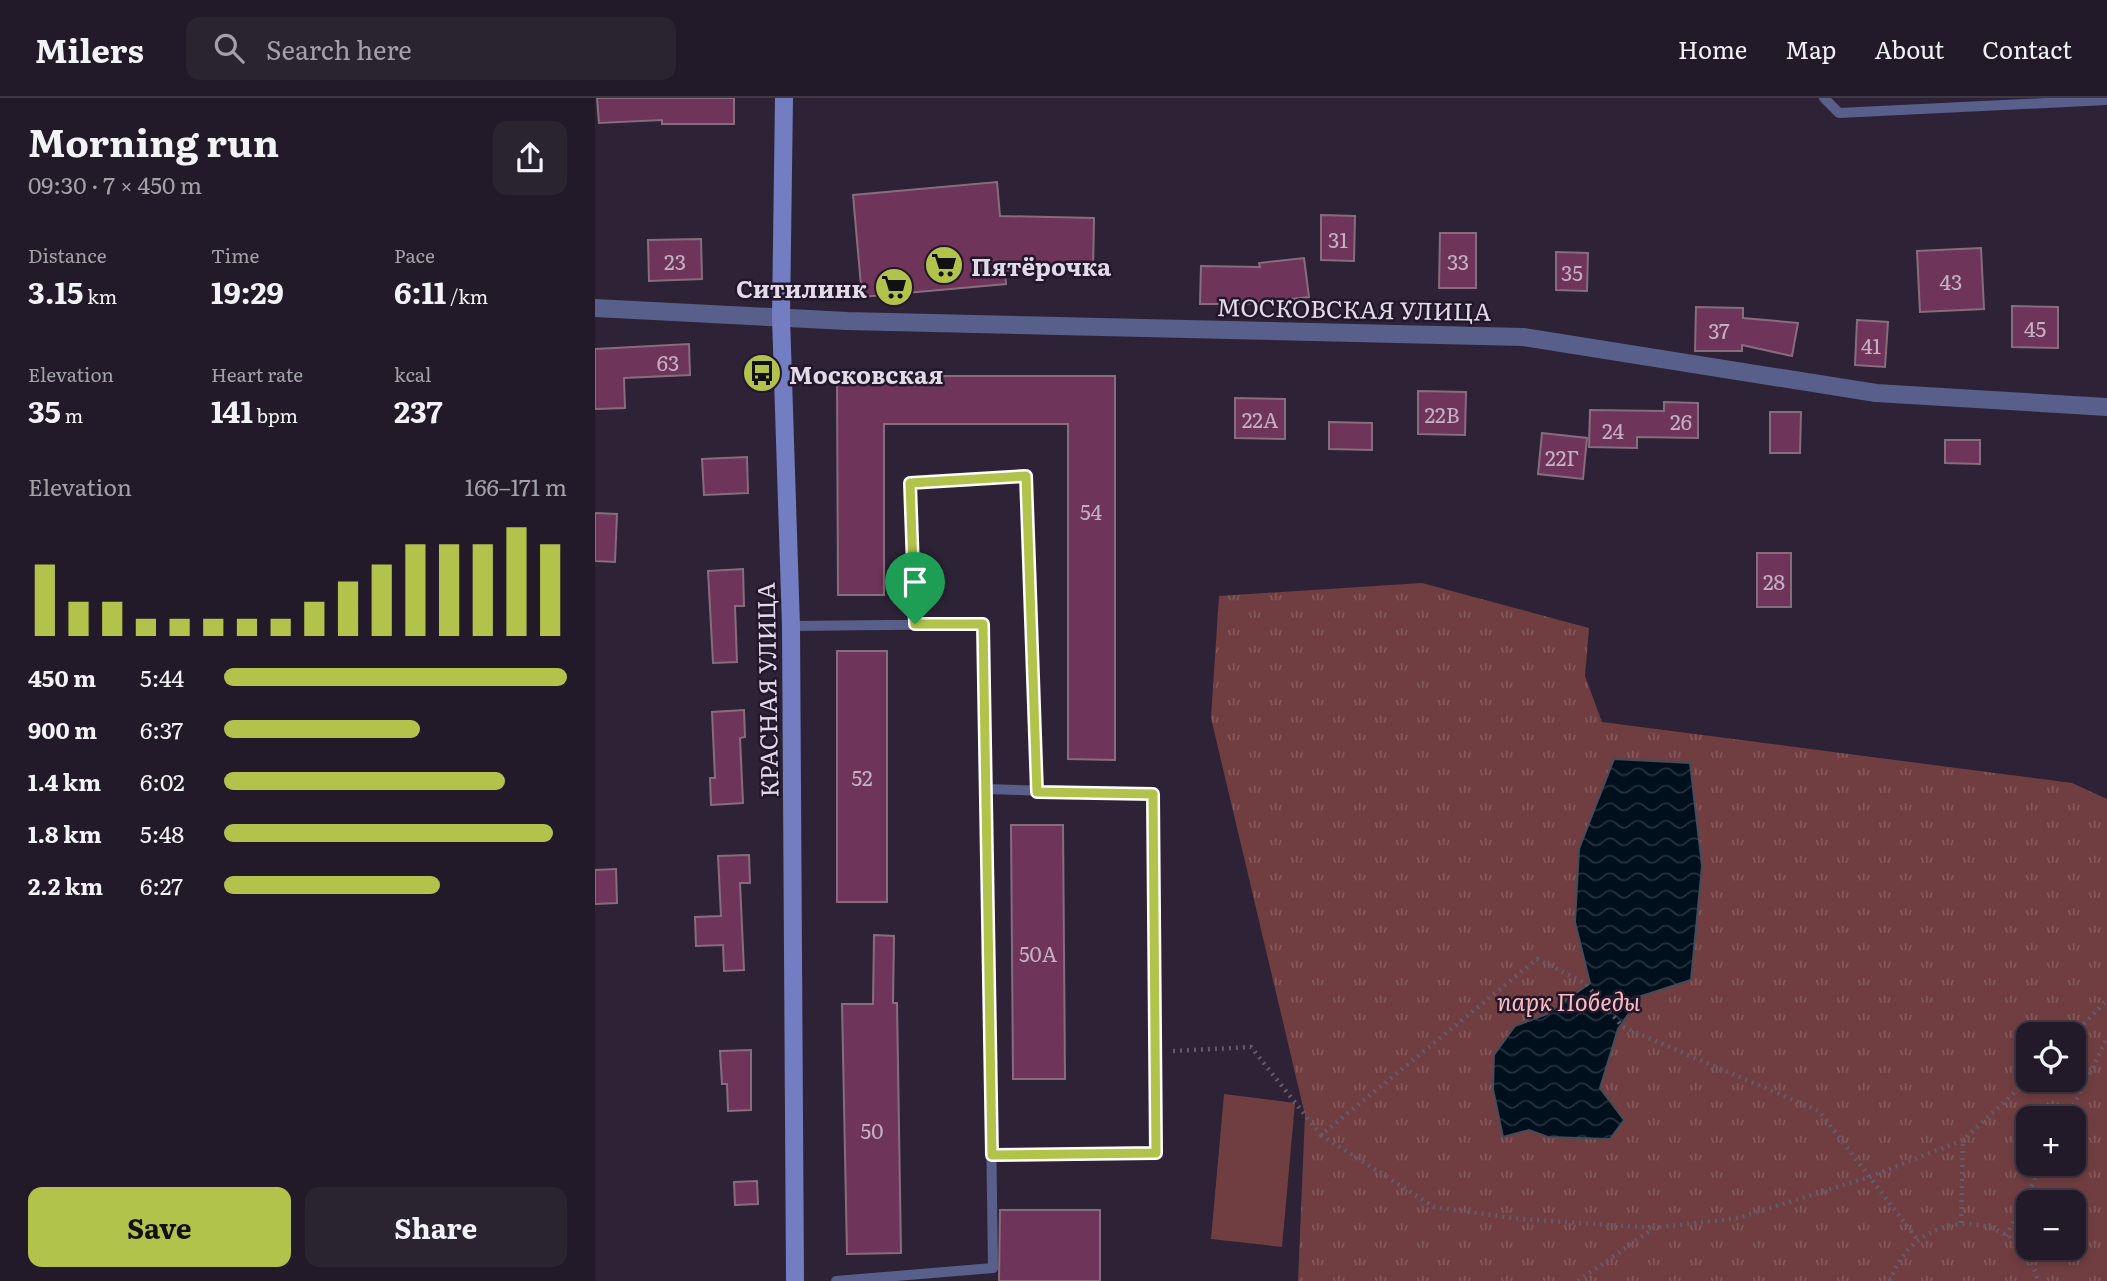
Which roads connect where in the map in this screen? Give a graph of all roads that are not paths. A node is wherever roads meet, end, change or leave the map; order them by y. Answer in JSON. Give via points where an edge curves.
{"nodes":[{"id":1,"x":784,"y":98,"type":"edge"},
{"id":2,"x":1824,"y":98,"type":"edge"},
{"id":3,"x":2107,"y":100,"type":"edge"},
{"id":4,"x":595,"y":308,"type":"edge"},
{"id":5,"x":781,"y":317,"type":"junction"},
{"id":6,"x":2107,"y":407,"type":"edge"},
{"id":7,"x":915,"y":624,"type":"junction"},
{"id":8,"x":791,"y":626,"type":"junction"},
{"id":9,"x":986,"y":789,"type":"junction"},
{"id":10,"x":1037,"y":792,"type":"junction"},
{"id":11,"x":992,"y":1155,"type":"junction"},
{"id":12,"x":795,"y":1281,"type":"edge"},
{"id":13,"x":836,"y":1281,"type":"edge"}],
"edges":[{"from":1,"to":5,"type":"street","name":"КРАСНАЯ УЛИЦА"},
{"from":2,"to":3,"type":"lane","via":[[1839,113]]},
{"from":4,"to":5,"type":"street","name":"МОСКОВСКАЯ УЛИЦА"},
{"from":5,"to":6,"type":"street","name":"МОСКОВСКАЯ УЛИЦА","via":[[1523,337],[1876,393]]},
{"from":5,"to":8,"type":"street","name":"КРАСНАЯ УЛИЦА"},
{"from":7,"to":8,"type":"lane"},
{"from":7,"to":9,"type":"lane","via":[[983,624]]},
{"from":7,"to":10,"type":"lane","via":[[910,483],[1026,476]]},
{"from":8,"to":12,"type":"street","name":"КРАСНАЯ УЛИЦА"},
{"from":9,"to":10,"type":"lane"},
{"from":9,"to":11,"type":"lane"},
{"from":10,"to":11,"type":"lane","via":[[1153,794],[1156,1153]]},
{"from":11,"to":13,"type":"lane","via":[[993,1268]]}]}
